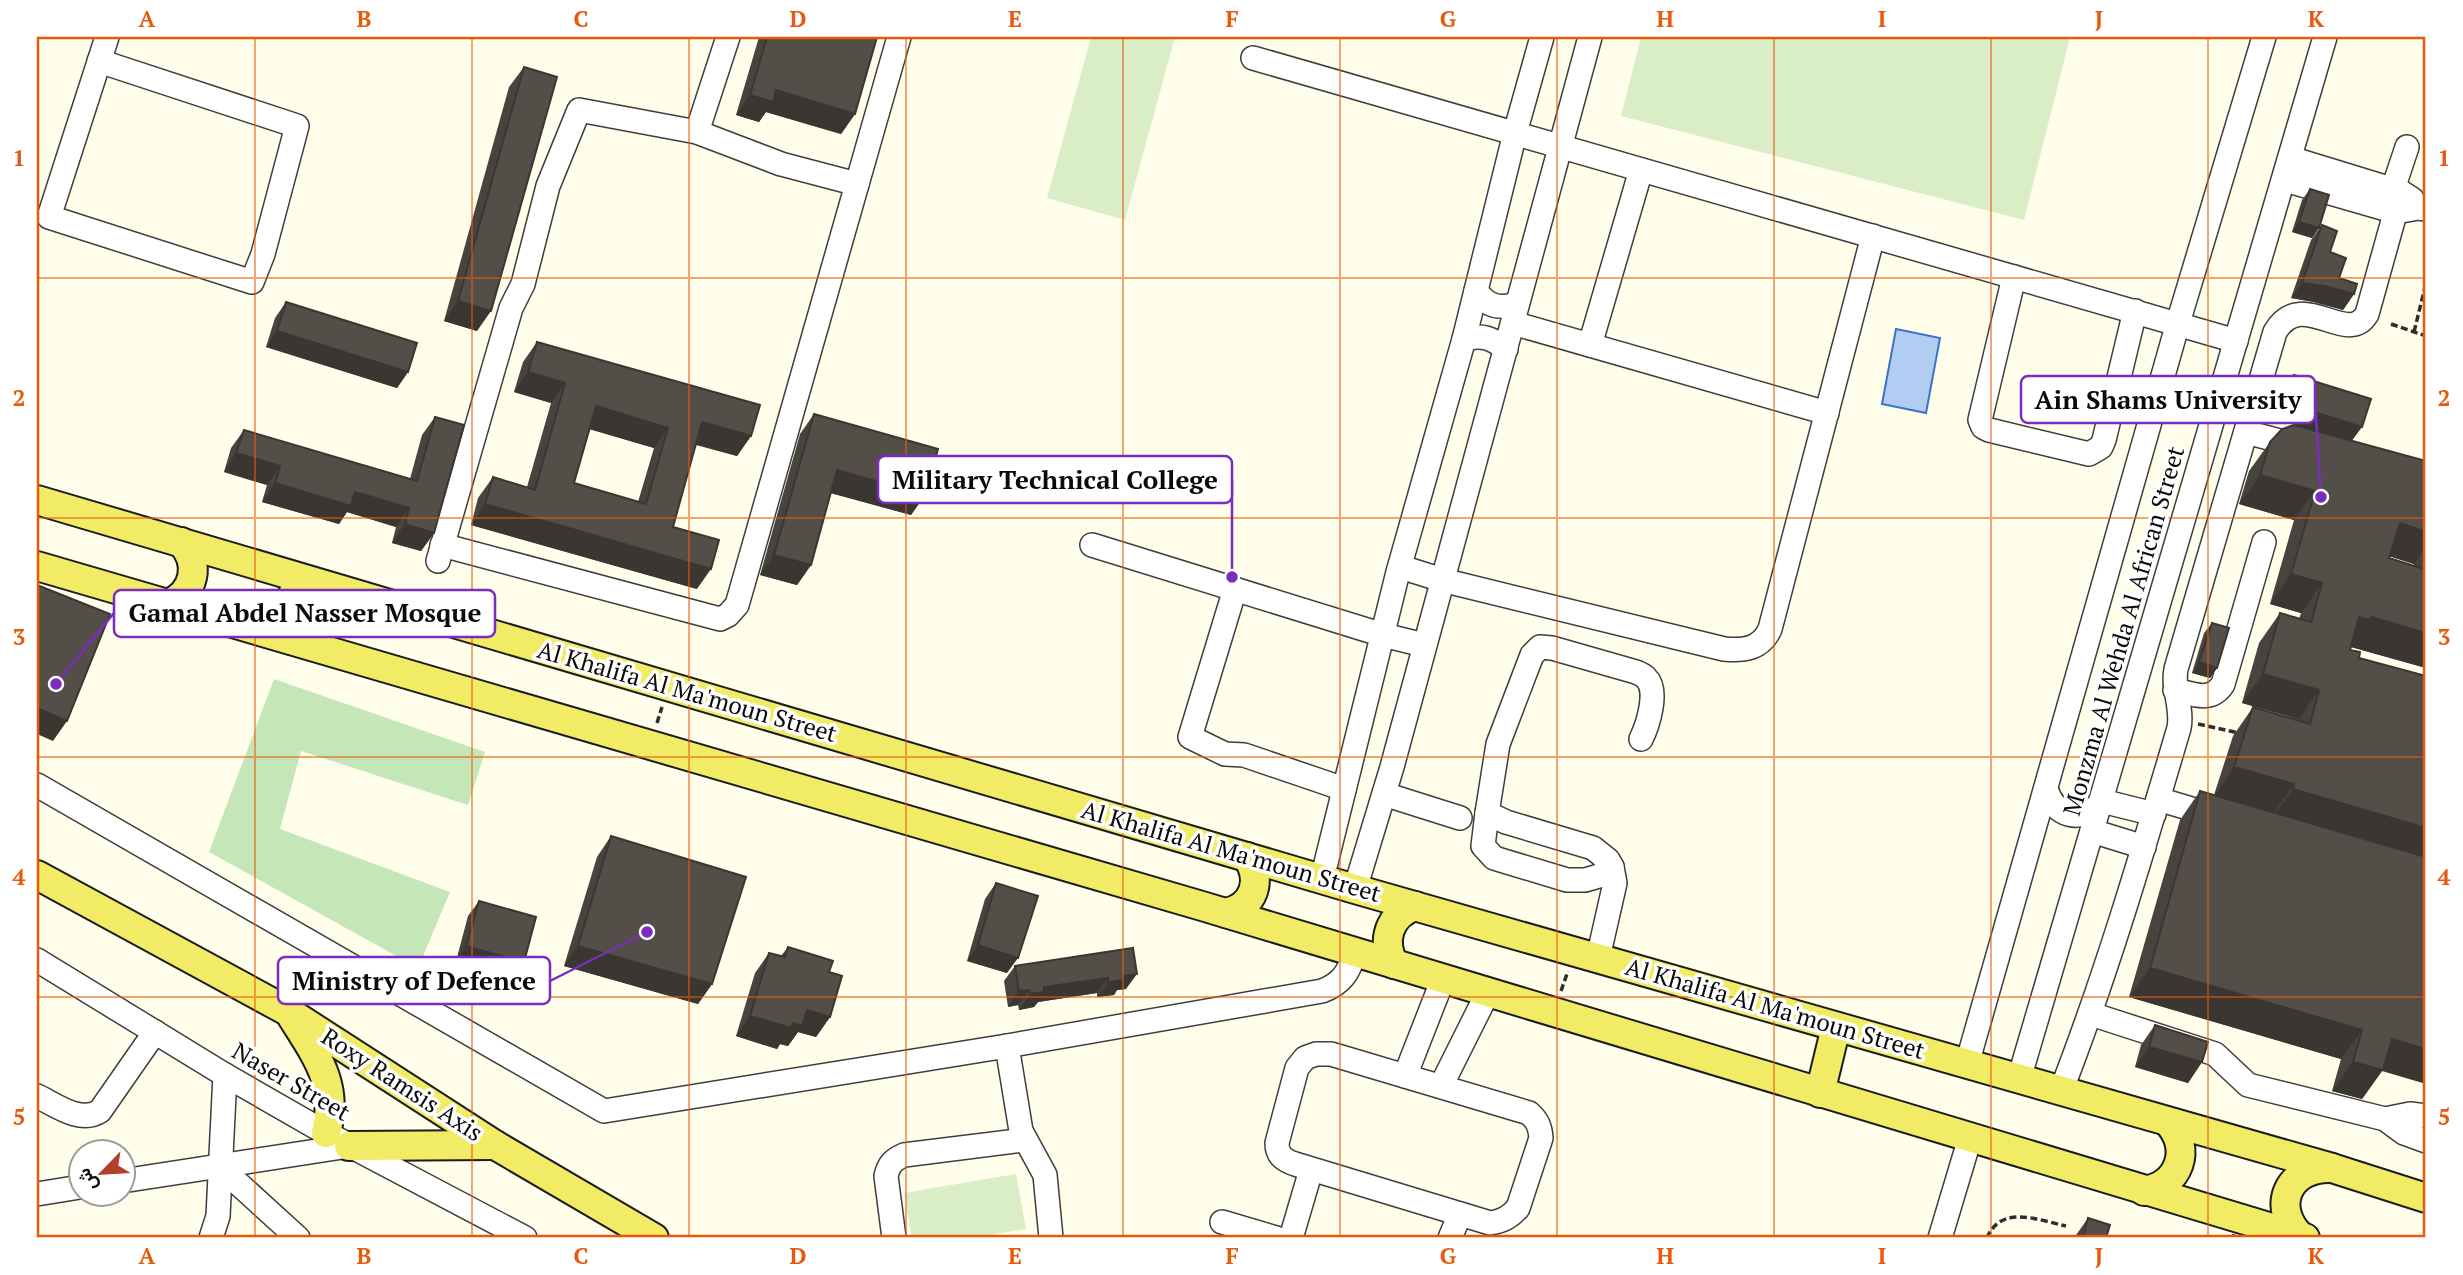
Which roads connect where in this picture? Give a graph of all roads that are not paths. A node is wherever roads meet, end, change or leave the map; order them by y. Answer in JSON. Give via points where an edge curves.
{"nodes":[{"id":1,"x":107,"y":37,"type":"edge"},
{"id":2,"x":728,"y":37,"type":"edge"},
{"id":3,"x":899,"y":37,"type":"edge"},
{"id":4,"x":1542,"y":37,"type":"edge"},
{"id":5,"x":1590,"y":37,"type":"edge"},
{"id":6,"x":2264,"y":37,"type":"edge"},
{"id":7,"x":2325,"y":37,"type":"edge"},
{"id":8,"x":1253,"y":58,"type":"dead end"},
{"id":9,"x":99,"y":61,"type":"junction"},
{"id":10,"x":697,"y":132,"type":"junction"},
{"id":11,"x":1515,"y":133,"type":"junction"},
{"id":12,"x":1560,"y":147,"type":"junction"},
{"id":13,"x":2407,"y":147,"type":"dead end"},
{"id":14,"x":2288,"y":169,"type":"junction"},
{"id":15,"x":1641,"y":170,"type":"junction"},
{"id":16,"x":857,"y":184,"type":"junction"},
{"id":17,"x":2407,"y":202,"type":"edge"},
{"id":18,"x":1873,"y":236,"type":"junction"},
{"id":19,"x":2014,"y":277,"type":"junction"},
{"id":20,"x":1476,"y":291,"type":"junction"},
{"id":21,"x":2134,"y":311,"type":"junction"},
{"id":22,"x":1515,"y":313,"type":"junction"},
{"id":23,"x":2178,"y":323,"type":"junction"},
{"id":24,"x":1464,"y":339,"type":"junction"},
{"id":25,"x":2236,"y":341,"type":"junction"},
{"id":26,"x":1590,"y":345,"type":"junction"},
{"id":27,"x":1506,"y":349,"type":"junction"},
{"id":28,"x":1827,"y":413,"type":"junction"},
{"id":29,"x":2246,"y":432,"type":"junction"},
{"id":30,"x":2323,"y":453,"type":"edge"},
{"id":31,"x":37,"y":500,"type":"edge"},
{"id":32,"x":181,"y":542,"type":"junction"},
{"id":33,"x":2264,"y":542,"type":"dead end"},
{"id":34,"x":1092,"y":545,"type":"dead end"},
{"id":35,"x":37,"y":566,"type":"edge"},
{"id":36,"x":1401,"y":567,"type":"junction"},
{"id":37,"x":1442,"y":580,"type":"junction"},
{"id":38,"x":307,"y":581,"type":"junction"},
{"id":39,"x":1235,"y":589,"type":"junction"},
{"id":40,"x":168,"y":604,"type":"junction"},
{"id":41,"x":1382,"y":635,"type":"junction"},
{"id":42,"x":291,"y":640,"type":"junction"},
{"id":43,"x":1424,"y":645,"type":"junction"},
{"id":44,"x":2175,"y":690,"type":"junction"},
{"id":45,"x":1641,"y":739,"type":"dead end"},
{"id":46,"x":37,"y":785,"type":"edge"},
{"id":47,"x":2046,"y":788,"type":"junction"},
{"id":48,"x":1344,"y":789,"type":"junction"},
{"id":49,"x":1384,"y":794,"type":"junction"},
{"id":50,"x":2102,"y":801,"type":"junction"},
{"id":51,"x":2156,"y":807,"type":"junction"},
{"id":52,"x":1487,"y":813,"type":"junction"},
{"id":53,"x":1461,"y":818,"type":"dead end"},
{"id":54,"x":2238,"y":823,"type":"edge"},
{"id":55,"x":2032,"y":835,"type":"junction"},
{"id":56,"x":2089,"y":842,"type":"junction"},
{"id":57,"x":2144,"y":847,"type":"junction"},
{"id":58,"x":1247,"y":857,"type":"junction"},
{"id":59,"x":1612,"y":867,"type":"junction"},
{"id":60,"x":37,"y":875,"type":"edge"},
{"id":61,"x":1322,"y":879,"type":"junction"},
{"id":62,"x":1355,"y":889,"type":"junction"},
{"id":63,"x":1415,"y":906,"type":"junction"},
{"id":64,"x":1226,"y":913,"type":"junction"},
{"id":65,"x":1354,"y":952,"type":"junction"},
{"id":66,"x":1586,"y":955,"type":"junction"},
{"id":67,"x":37,"y":960,"type":"edge"},
{"id":68,"x":1394,"y":964,"type":"junction"},
{"id":69,"x":1443,"y":979,"type":"junction"},
{"id":70,"x":1488,"y":992,"type":"junction"},
{"id":71,"x":289,"y":1012,"type":"junction"},
{"id":72,"x":2091,"y":1014,"type":"junction"},
{"id":73,"x":1836,"y":1027,"type":"junction"},
{"id":74,"x":155,"y":1032,"type":"junction"},
{"id":75,"x":1007,"y":1046,"type":"junction"},
{"id":76,"x":1967,"y":1064,"type":"junction"},
{"id":77,"x":225,"y":1075,"type":"junction"},
{"id":78,"x":1405,"y":1076,"type":"junction"},
{"id":79,"x":2019,"y":1079,"type":"junction"},
{"id":80,"x":1441,"y":1086,"type":"junction"},
{"id":81,"x":2061,"y":1091,"type":"junction"},
{"id":82,"x":1820,"y":1093,"type":"junction"},
{"id":83,"x":37,"y":1096,"type":"edge"},
{"id":84,"x":2426,"y":1116,"type":"edge"},
{"id":85,"x":2385,"y":1119,"type":"junction"},
{"id":86,"x":2168,"y":1122,"type":"junction"},
{"id":87,"x":1970,"y":1138,"type":"junction"},
{"id":88,"x":338,"y":1140,"type":"junction"},
{"id":89,"x":1024,"y":1140,"type":"junction"},
{"id":90,"x":2426,"y":1141,"type":"edge"},
{"id":91,"x":495,"y":1145,"type":"junction"},
{"id":92,"x":220,"y":1167,"type":"junction"},
{"id":93,"x":2332,"y":1168,"type":"junction"},
{"id":94,"x":1311,"y":1170,"type":"junction"},
{"id":95,"x":136,"y":1179,"type":"edge"},
{"id":96,"x":66,"y":1189,"type":"edge"},
{"id":97,"x":2144,"y":1191,"type":"junction"},
{"id":98,"x":37,"y":1194,"type":"edge"},
{"id":99,"x":2426,"y":1198,"type":"edge"},
{"id":100,"x":1460,"y":1214,"type":"junction"},
{"id":101,"x":1222,"y":1222,"type":"dead end"},
{"id":102,"x":2286,"y":1236,"type":"edge"},
{"id":103,"x":211,"y":1238,"type":"edge"},
{"id":104,"x":298,"y":1238,"type":"edge"},
{"id":105,"x":525,"y":1238,"type":"edge"},
{"id":106,"x":654,"y":1238,"type":"edge"},
{"id":107,"x":894,"y":1238,"type":"edge"},
{"id":108,"x":1051,"y":1238,"type":"edge"},
{"id":109,"x":1276,"y":1238,"type":"edge"},
{"id":110,"x":1291,"y":1238,"type":"edge"},
{"id":111,"x":1450,"y":1238,"type":"edge"},
{"id":112,"x":1940,"y":1238,"type":"edge"}],
"edges":[{"from":1,"to":9,"type":"street"},
{"from":2,"to":10,"type":"street"},
{"from":3,"to":16,"type":"street"},
{"from":4,"to":11,"type":"street"},
{"from":5,"to":12,"type":"street"},
{"from":6,"to":23,"type":"street","name":"Monzma Al Wehda Al African Street"},
{"from":7,"to":14,"type":"street","name":"Monzma Al Wehda Al African Street"},
{"from":8,"to":11,"type":"street"},
{"from":9,"to":9,"type":"street","via":[[49,217],[252,282],[297,126]]},
{"from":10,"to":16,"type":"street","via":[[781,164]]},
{"from":10,"to":16,"type":"street","via":[[579,110],[548,186],[523,284],[511,308],[440,553],[720,619],[728,615],[737,605]]},
{"from":11,"to":12,"type":"street"},
{"from":11,"to":20,"type":"street"},
{"from":12,"to":15,"type":"street"},
{"from":12,"to":22,"type":"street"},
{"from":13,"to":17,"type":"street"},
{"from":14,"to":17,"type":"street"},
{"from":14,"to":25,"type":"street","name":"Monzma Al Wehda Al African Street"},
{"from":15,"to":18,"type":"street"},
{"from":15,"to":26,"type":"street"},
{"from":17,"to":29,"type":"street","via":[[2363,320],[2350,326],[2304,313],[2280,324]]},
{"from":18,"to":19,"type":"street"},
{"from":18,"to":28,"type":"street"},
{"from":19,"to":21,"type":"street"},
{"from":19,"to":21,"type":"street","via":[[1980,420],[1990,430],[2089,454],[2101,447]]},
{"from":20,"to":22,"type":"street","via":[[1486,303]]},
{"from":20,"to":24,"type":"street"},
{"from":21,"to":23,"type":"street"},
{"from":22,"to":26,"type":"street"},
{"from":22,"to":27,"type":"street"},
{"from":23,"to":25,"type":"street"},
{"from":23,"to":47,"type":"street","name":"Monzma Al Wehda Al African Street"},
{"from":24,"to":27,"type":"street","via":[[1482,336]]},
{"from":24,"to":36,"type":"street"},
{"from":25,"to":50,"type":"street","name":"Monzma Al Wehda Al African Street"},
{"from":26,"to":28,"type":"street"},
{"from":27,"to":37,"type":"street"},
{"from":28,"to":37,"type":"street","via":[[1770,629],[1753,648],[1724,649]]},
{"from":29,"to":30,"type":"street"},
{"from":29,"to":44,"type":"street","via":[[2176,669]]},
{"from":31,"to":32,"type":"main road","name":"Al Khalifa Al Ma'moun Street"},
{"from":32,"to":38,"type":"main road","name":"Al Khalifa Al Ma'moun Street"},
{"from":32,"to":40,"type":"main road","via":[[193,562],[193,577],[182,597]]},
{"from":33,"to":44,"type":"street","via":[[2220,689],[2204,697]]},
{"from":34,"to":39,"type":"street"},
{"from":35,"to":40,"type":"main road"},
{"from":36,"to":37,"type":"street"},
{"from":36,"to":41,"type":"street"},
{"from":37,"to":43,"type":"street"},
{"from":38,"to":42,"type":"main road","via":[[286,607]]},
{"from":38,"to":58,"type":"main road","name":"Al Khalifa Al Ma'moun Street"},
{"from":39,"to":41,"type":"street"},
{"from":39,"to":48,"type":"street","via":[[1190,737],[1225,754],[1244,755]]},
{"from":40,"to":42,"type":"main road"},
{"from":41,"to":43,"type":"street"},
{"from":41,"to":48,"type":"street"},
{"from":42,"to":64,"type":"main road"},
{"from":43,"to":49,"type":"street"},
{"from":44,"to":51,"type":"street","via":[[2180,720]]},
{"from":45,"to":52,"type":"street","via":[[1652,699],[1647,678],[1540,647],[1532,655],[1498,744]]},
{"from":46,"to":75,"type":"street","via":[[604,1111]]},
{"from":47,"to":50,"type":"street","via":[[2057,808],[2071,815],[2094,811]]},
{"from":47,"to":55,"type":"street","name":"Monzma Al Wehda Al African Street"},
{"from":48,"to":61,"type":"street"},
{"from":49,"to":53,"type":"street"},
{"from":49,"to":62,"type":"street"},
{"from":50,"to":51,"type":"street"},
{"from":50,"to":56,"type":"street","name":"Monzma Al Wehda Al African Street"},
{"from":51,"to":54,"type":"street"},
{"from":51,"to":57,"type":"street"},
{"from":52,"to":59,"type":"street","via":[[1593,848]]},
{"from":52,"to":59,"type":"street","via":[[1483,846],[1494,858],[1567,880],[1599,876]]},
{"from":55,"to":56,"type":"street","via":[[2045,827],[2061,827]]},
{"from":55,"to":76,"type":"street","name":"Monzma Al Wehda Al African Street"},
{"from":56,"to":57,"type":"street"},
{"from":56,"to":79,"type":"street","name":"Monzma Al Wehda Al African Street"},
{"from":57,"to":72,"type":"street"},
{"from":58,"to":61,"type":"main road","name":"Al Khalifa Al Ma'moun Street"},
{"from":58,"to":64,"type":"main road","via":[[1255,871],[1255,887],[1248,902]]},
{"from":59,"to":66,"type":"street","via":[[1615,883]]},
{"from":60,"to":71,"type":"main road","name":"Roxy Ramsis Axis"},
{"from":61,"to":62,"type":"main road","name":"Al Khalifa Al Ma'moun Street"},
{"from":62,"to":63,"type":"main road","name":"Al Khalifa Al Ma'moun Street"},
{"from":63,"to":66,"type":"main road","name":"Al Khalifa Al Ma'moun Street"},
{"from":63,"to":68,"type":"main road","via":[[1401,913],[1388,933]]},
{"from":64,"to":65,"type":"main road"},
{"from":65,"to":68,"type":"main road"},
{"from":65,"to":75,"type":"street","via":[[1347,973],[1322,991]]},
{"from":66,"to":73,"type":"main road","name":"Al Khalifa Al Ma'moun Street"},
{"from":67,"to":74,"type":"street","name":"Naser Street"},
{"from":68,"to":69,"type":"main road"},
{"from":69,"to":70,"type":"main road"},
{"from":69,"to":78,"type":"street"},
{"from":70,"to":80,"type":"street"},
{"from":70,"to":82,"type":"main road"},
{"from":71,"to":88,"type":"main road","via":[[324,1068]]},
{"from":71,"to":91,"type":"main road","name":"Roxy Ramsis Axis"},
{"from":72,"to":81,"type":"street"},
{"from":72,"to":85,"type":"street","via":[[2215,1054],[2242,1080],[2258,1088]]},
{"from":73,"to":76,"type":"main road","name":"Al Khalifa Al Ma'moun Street"},
{"from":73,"to":82,"type":"main road"},
{"from":74,"to":77,"type":"street","name":"Naser Street"},
{"from":74,"to":83,"type":"street","via":[[100,1111],[81,1116]]},
{"from":75,"to":89,"type":"street"},
{"from":76,"to":79,"type":"main road","name":"Al Khalifa Al Ma'moun Street"},
{"from":77,"to":88,"type":"street","name":"Naser Street"},
{"from":77,"to":92,"type":"street"},
{"from":78,"to":80,"type":"street"},
{"from":78,"to":94,"type":"street","via":[[1331,1054],[1305,1058],[1297,1068],[1277,1143],[1281,1157]]},
{"from":79,"to":81,"type":"main road","name":"Al Khalifa Al Ma'moun Street"},
{"from":80,"to":100,"type":"street","via":[[1529,1113],[1541,1128],[1518,1208],[1511,1216],[1490,1223]]},
{"from":81,"to":86,"type":"main road","name":"Al Khalifa Al Ma'moun Street"},
{"from":82,"to":87,"type":"main road"},
{"from":84,"to":85,"type":"street"},
{"from":85,"to":90,"type":"street"},
{"from":86,"to":93,"type":"main road","name":"Al Khalifa Al Ma'moun Street"},
{"from":86,"to":97,"type":"main road","via":[[2181,1149],[2177,1170],[2163,1185]]},
{"from":87,"to":97,"type":"main road"},
{"from":87,"to":112,"type":"street"},
{"from":88,"to":91,"type":"main road"},
{"from":88,"to":92,"type":"street"},
{"from":88,"to":105,"type":"street","name":"Naser Street"},
{"from":89,"to":107,"type":"street","via":[[894,1159],[886,1176]]},
{"from":89,"to":108,"type":"street","via":[[1045,1175]]},
{"from":91,"to":106,"type":"main road","name":"Roxy Ramsis Axis"},
{"from":92,"to":95,"type":"street"},
{"from":92,"to":103,"type":"street","via":[[218,1216]]},
{"from":92,"to":104,"type":"street"},
{"from":93,"to":99,"type":"main road","name":"Al Khalifa Al Ma'moun Street"},
{"from":93,"to":102,"type":"main road","via":[[2309,1170],[2291,1185],[2286,1196]]},
{"from":94,"to":100,"type":"street"},
{"from":94,"to":110,"type":"street"},
{"from":96,"to":98,"type":"street"},
{"from":97,"to":102,"type":"main road"},
{"from":100,"to":111,"type":"street"},
{"from":101,"to":109,"type":"street"}]}
